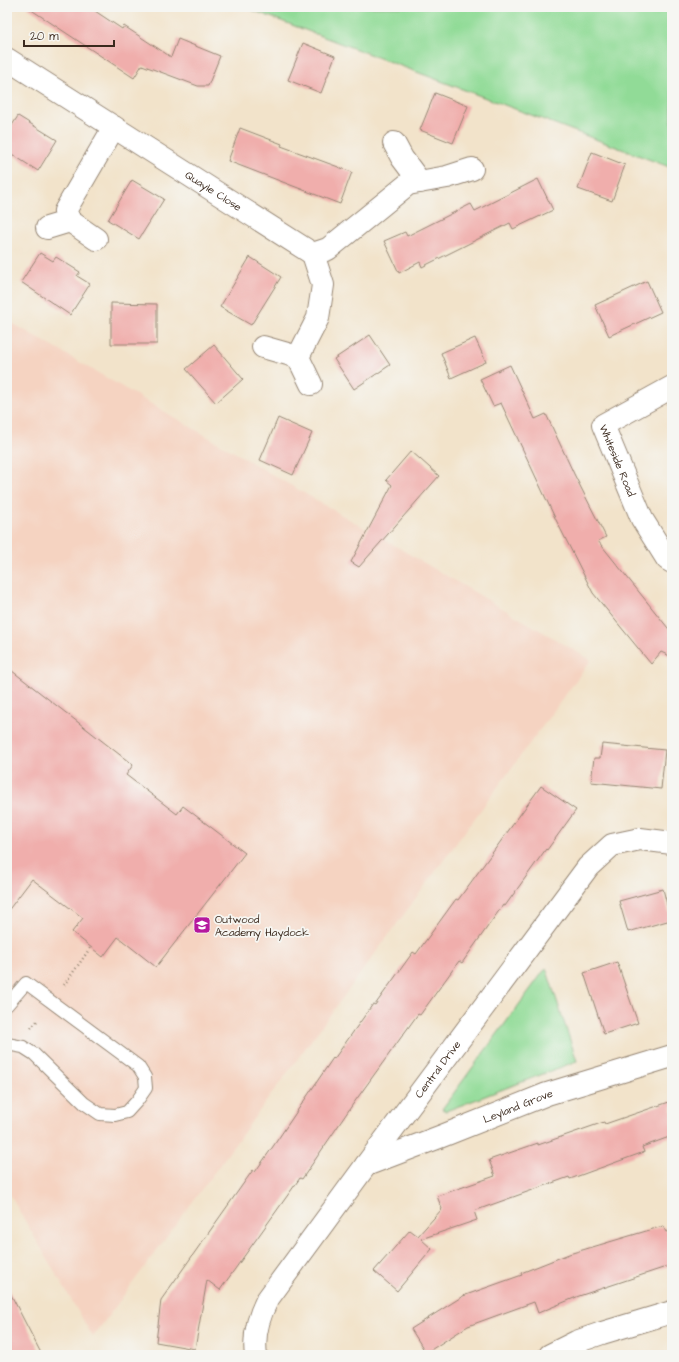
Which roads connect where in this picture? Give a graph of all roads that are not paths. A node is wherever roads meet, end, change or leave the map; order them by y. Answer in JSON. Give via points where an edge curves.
{"nodes":[{"id":1,"x":7,"y":59,"type":"edge"},
{"id":2,"x":114,"y":127,"type":"junction"},
{"id":3,"x":394,"y":143,"type":"dead end"},
{"id":4,"x":472,"y":169,"type":"dead end"},
{"id":5,"x":420,"y":182,"type":"junction"},
{"id":6,"x":70,"y":221,"type":"junction"},
{"id":7,"x":47,"y":228,"type":"dead end"},
{"id":8,"x":96,"y":240,"type":"dead end"},
{"id":9,"x":313,"y":254,"type":"junction"},
{"id":10,"x":263,"y":347,"type":"dead end"},
{"id":11,"x":298,"y":357,"type":"junction"},
{"id":12,"x":311,"y":384,"type":"dead end"},
{"id":13,"x":672,"y":387,"type":"edge"},
{"id":14,"x":672,"y":562,"type":"edge"},
{"id":15,"x":672,"y":842,"type":"edge"},
{"id":16,"x":7,"y":1005,"type":"edge"},
{"id":17,"x":7,"y":1044,"type":"edge"},
{"id":18,"x":672,"y":1056,"type":"edge"},
{"id":19,"x":366,"y":1165,"type":"junction"},
{"id":20,"x":672,"y":1312,"type":"edge"},
{"id":21,"x":256,"y":1355,"type":"edge"},
{"id":22,"x":550,"y":1355,"type":"edge"}],
"edges":[{"from":1,"to":2,"type":"street","name":"Quayle Close"},
{"from":2,"to":6,"type":"street","via":[[65,211]]},
{"from":2,"to":9,"type":"street","name":"Quayle Close"},
{"from":3,"to":5,"type":"street"},
{"from":4,"to":5,"type":"street"},
{"from":5,"to":9,"type":"street","via":[[408,184],[328,250]]},
{"from":6,"to":7,"type":"street"},
{"from":6,"to":8,"type":"street"},
{"from":9,"to":11,"type":"street","via":[[323,285],[318,318]]},
{"from":10,"to":11,"type":"street"},
{"from":11,"to":12,"type":"street"},
{"from":13,"to":14,"type":"street","name":"Whiteside Road","via":[[603,425],[642,519],[667,559]]},
{"from":15,"to":19,"type":"street","name":"Central Drive","via":[[640,839],[612,845],[588,867]]},
{"from":16,"to":17,"type":"lane","via":[[26,983],[138,1066],[145,1078],[146,1088],[127,1112],[115,1115],[100,1114],[84,1103],[34,1054]]},
{"from":18,"to":19,"type":"street","name":"Leyland Grove","via":[[547,1094]]},
{"from":19,"to":21,"type":"street","name":"Central Drive","via":[[267,1300],[259,1317]]},
{"from":20,"to":22,"type":"street","via":[[576,1342]]}]}
